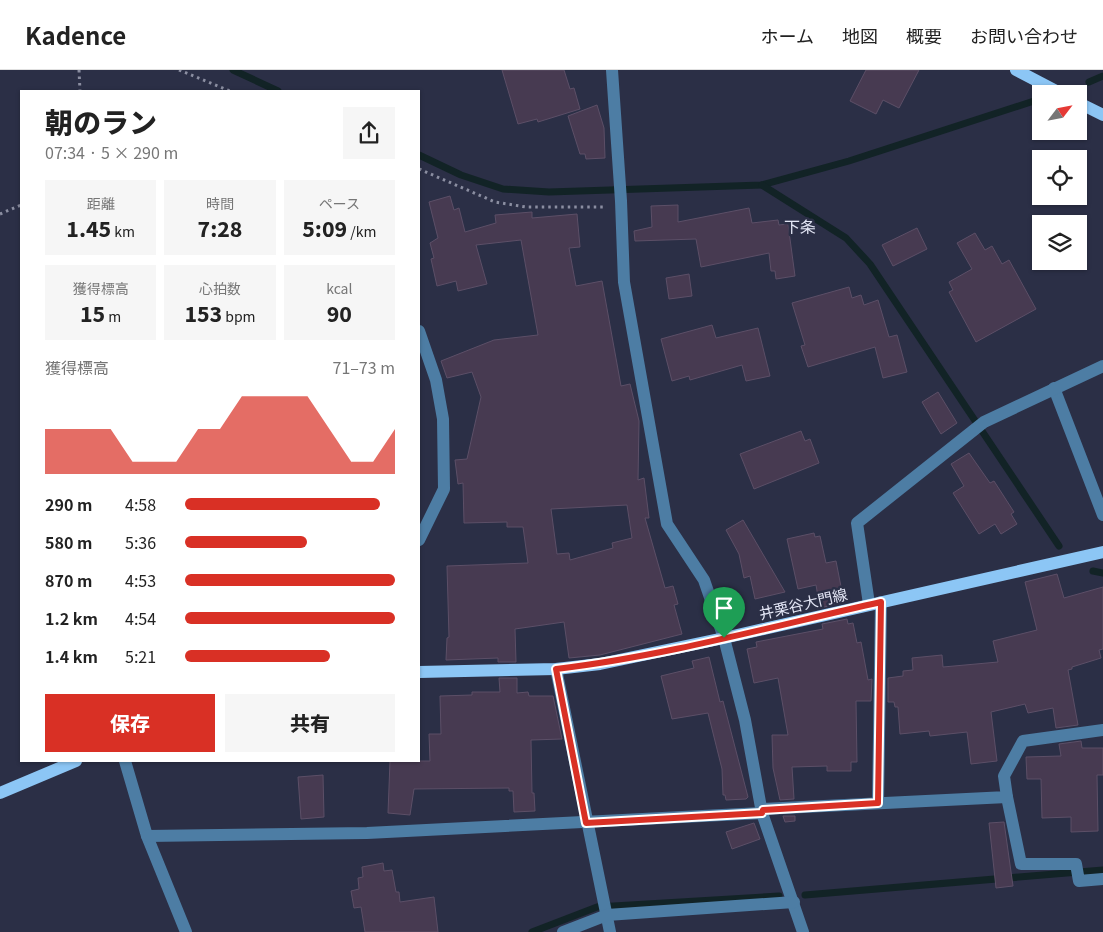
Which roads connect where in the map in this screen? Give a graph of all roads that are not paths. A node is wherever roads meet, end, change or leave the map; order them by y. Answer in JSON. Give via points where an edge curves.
{"nodes":[{"id":1,"x":612,"y":70,"type":"edge"},
{"id":2,"x":1016,"y":70,"type":"edge"},
{"id":3,"x":1045,"y":85,"type":"edge"},
{"id":4,"x":1088,"y":108,"type":"edge"},
{"id":5,"x":1103,"y":115,"type":"edge"},
{"id":6,"x":420,"y":335,"type":"edge"},
{"id":7,"x":1103,"y":366,"type":"edge"},
{"id":8,"x":1054,"y":388,"type":"junction"},
{"id":9,"x":1103,"y":515,"type":"edge"},
{"id":10,"x":420,"y":538,"type":"edge"},
{"id":11,"x":1103,"y":552,"type":"edge"},
{"id":12,"x":875,"y":603,"type":"junction"},
{"id":13,"x":724,"y":638,"type":"junction"},
{"id":14,"x":556,"y":669,"type":"junction"},
{"id":15,"x":420,"y":672,"type":"edge"},
{"id":16,"x":1103,"y":730,"type":"edge"},
{"id":17,"x":74,"y":762,"type":"edge"},
{"id":18,"x":125,"y":762,"type":"edge"},
{"id":19,"x":0,"y":793,"type":"edge"},
{"id":20,"x":1007,"y":797,"type":"junction"},
{"id":21,"x":878,"y":803,"type":"junction"},
{"id":22,"x":762,"y":811,"type":"junction"},
{"id":23,"x":586,"y":823,"type":"junction"},
{"id":24,"x":147,"y":836,"type":"junction"},
{"id":25,"x":1103,"y":879,"type":"edge"},
{"id":26,"x":794,"y":902,"type":"junction"},
{"id":27,"x":607,"y":915,"type":"junction"},
{"id":28,"x":186,"y":932,"type":"edge"},
{"id":29,"x":563,"y":932,"type":"edge"},
{"id":30,"x":610,"y":932,"type":"edge"},
{"id":31,"x":804,"y":932,"type":"edge"}],
"edges":[{"from":1,"to":13,"type":"street","via":[[624,282],[667,524],[704,580]]},
{"from":2,"to":3,"type":"main road"},
{"from":4,"to":5,"type":"main road"},
{"from":6,"to":10,"type":"street","via":[[436,380],[443,419],[444,489]]},
{"from":7,"to":8,"type":"street"},
{"from":8,"to":9,"type":"street"},
{"from":8,"to":12,"type":"street","via":[[984,422],[857,523]]},
{"from":11,"to":12,"type":"main road","name":"井栗谷大門線"},
{"from":12,"to":13,"type":"main road","name":"井栗谷大門線"},
{"from":12,"to":21,"type":"street"},
{"from":13,"to":14,"type":"main road","name":"井栗谷大門線","via":[[600,664]]},
{"from":13,"to":22,"type":"street","via":[[745,720]]},
{"from":14,"to":15,"type":"main road","name":"井栗谷大門線"},
{"from":14,"to":23,"type":"street"},
{"from":16,"to":20,"type":"street","via":[[1023,741],[1004,776]]},
{"from":17,"to":19,"type":"main road"},
{"from":18,"to":24,"type":"street"},
{"from":20,"to":21,"type":"street"},
{"from":20,"to":25,"type":"street","via":[[1020,864],[1076,864],[1078,881]]},
{"from":21,"to":22,"type":"street"},
{"from":22,"to":23,"type":"street"},
{"from":22,"to":26,"type":"street"},
{"from":23,"to":24,"type":"street","via":[[367,833]]},
{"from":23,"to":27,"type":"street"},
{"from":24,"to":28,"type":"street"},
{"from":26,"to":27,"type":"street"},
{"from":26,"to":31,"type":"street"},
{"from":27,"to":29,"type":"street"},
{"from":27,"to":30,"type":"street"}]}
